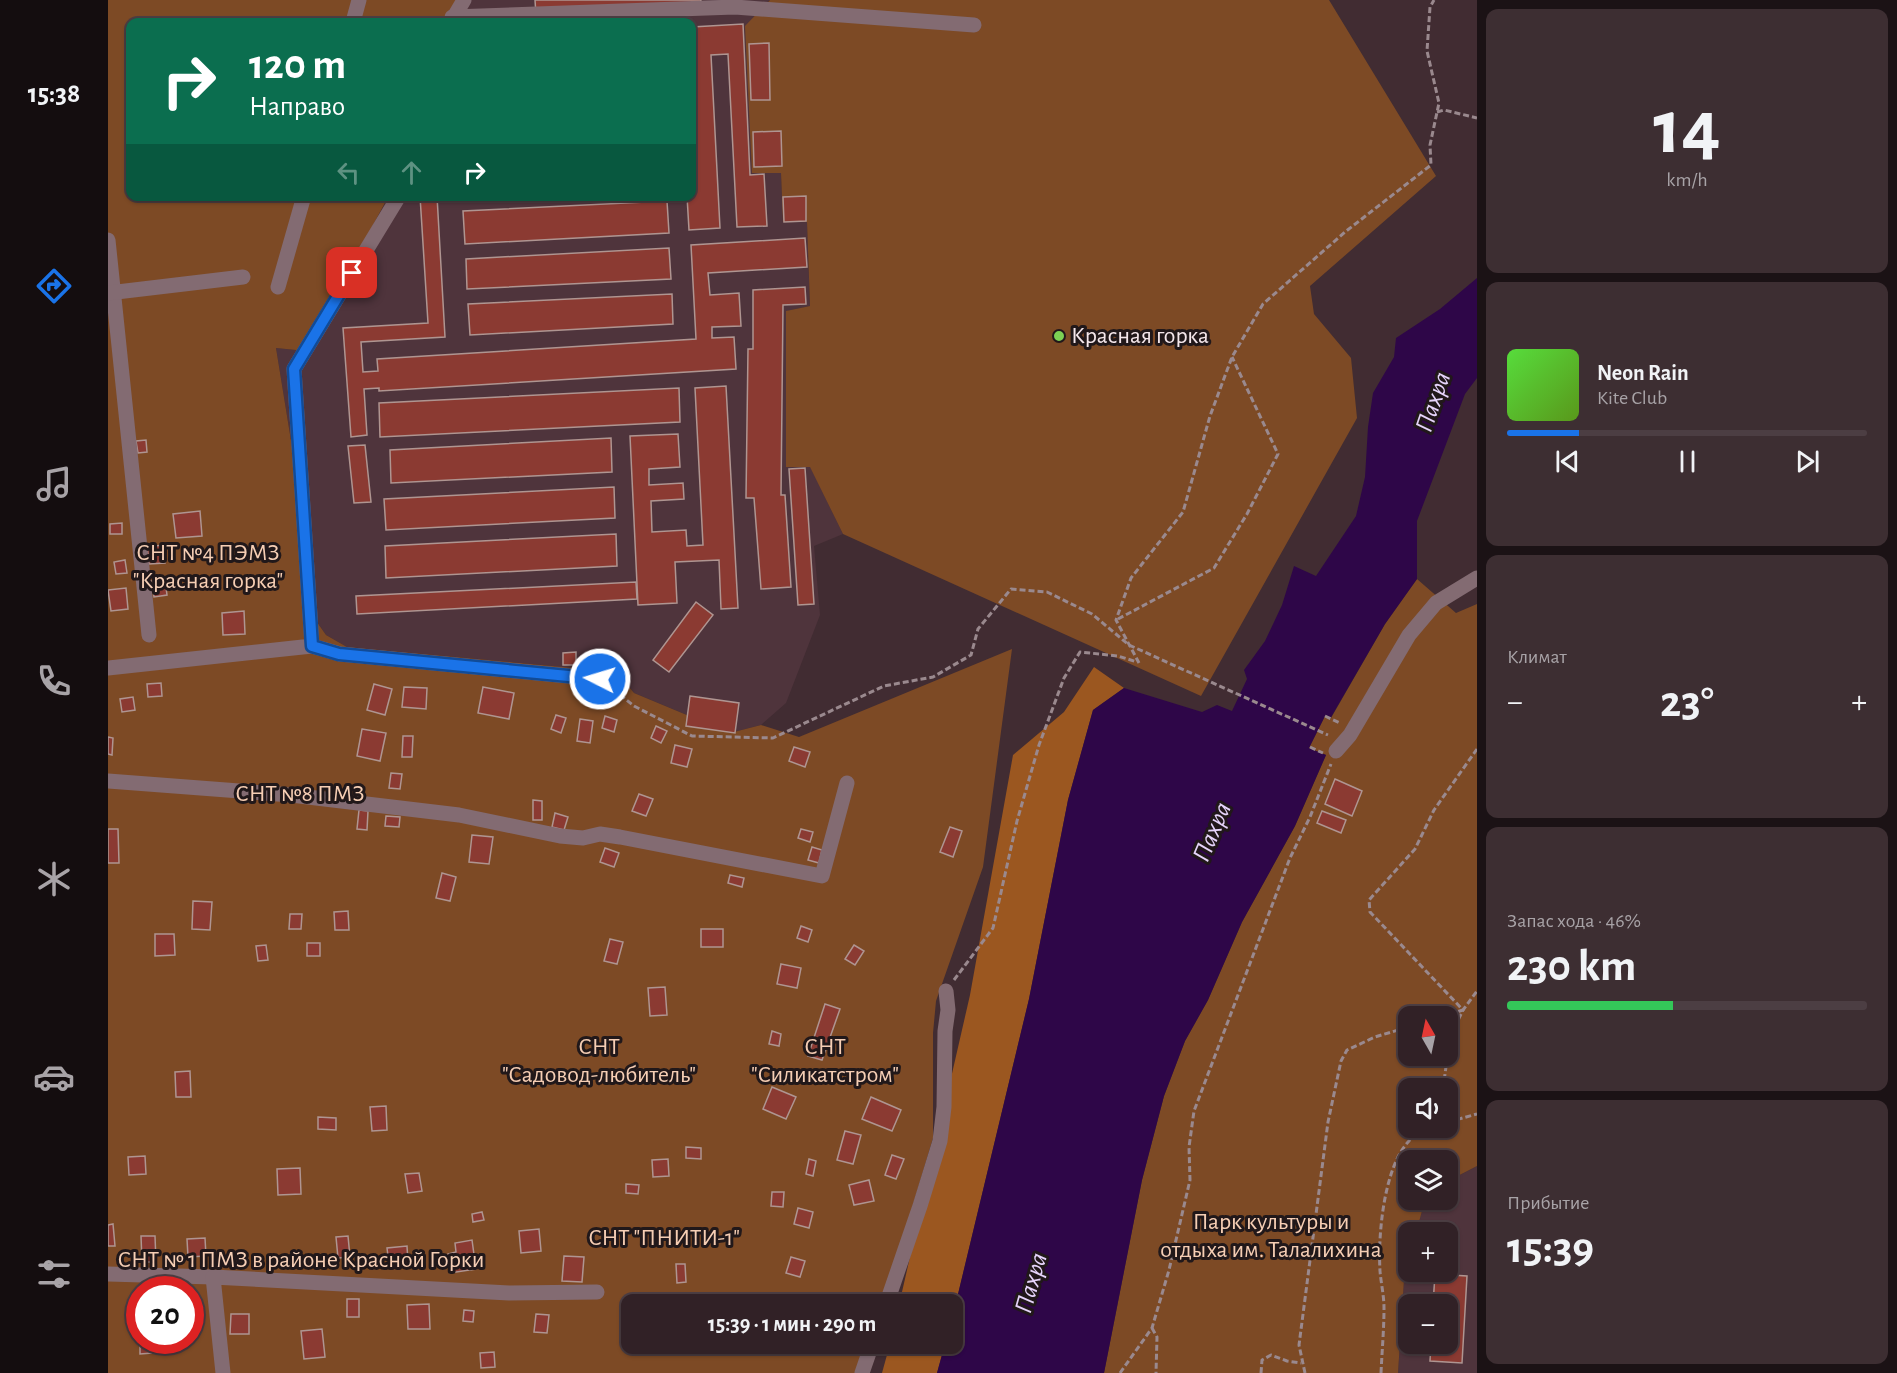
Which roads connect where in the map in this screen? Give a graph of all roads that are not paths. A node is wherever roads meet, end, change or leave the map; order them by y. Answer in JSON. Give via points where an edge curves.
{"nodes":[{"id":1,"x":359,"y":0,"type":"edge"},
{"id":2,"x":464,"y":0,"type":"edge"},
{"id":3,"x":849,"y":0,"type":"edge"},
{"id":4,"x":843,"y":15,"type":"junction"},
{"id":5,"x":354,"y":18,"type":"edge"},
{"id":6,"x":452,"y":18,"type":"edge"},
{"id":7,"x":495,"y":18,"type":"edge"},
{"id":8,"x":974,"y":25,"type":"dead end"},
{"id":9,"x":303,"y":201,"type":"edge"},
{"id":10,"x":396,"y":201,"type":"edge"},
{"id":11,"x":108,"y":240,"type":"edge"},
{"id":12,"x":243,"y":277,"type":"dead end"},
{"id":13,"x":278,"y":287,"type":"dead end"},
{"id":14,"x":111,"y":293,"type":"edge"},
{"id":15,"x":1477,"y":578,"type":"edge"},
{"id":16,"x":149,"y":635,"type":"dead end"},
{"id":17,"x":312,"y":646,"type":"junction"},
{"id":18,"x":108,"y":668,"type":"edge"},
{"id":19,"x":607,"y":676,"type":"road end"},
{"id":20,"x":1332,"y":753,"type":"road end"},
{"id":21,"x":108,"y":781,"type":"edge"},
{"id":22,"x":847,"y":783,"type":"dead end"},
{"id":23,"x":946,"y":991,"type":"road end"},
{"id":24,"x":108,"y":1274,"type":"edge"},
{"id":25,"x":213,"y":1277,"type":"junction"},
{"id":26,"x":597,"y":1292,"type":"dead end"},
{"id":27,"x":890,"y":1294,"type":"edge"},
{"id":28,"x":869,"y":1354,"type":"edge"},
{"id":29,"x":223,"y":1373,"type":"edge"},
{"id":30,"x":862,"y":1373,"type":"edge"}],
"edges":[{"from":1,"to":5,"type":"street"},
{"from":2,"to":6,"type":"street"},
{"from":3,"to":4,"type":"street"},
{"from":4,"to":7,"type":"street","via":[[735,7]]},
{"from":4,"to":8,"type":"street"},
{"from":9,"to":13,"type":"street"},
{"from":10,"to":17,"type":"street","via":[[294,369]]},
{"from":11,"to":14,"type":"street"},
{"from":12,"to":14,"type":"street"},
{"from":14,"to":16,"type":"street"},
{"from":15,"to":20,"type":"street","via":[[1436,603],[1409,635],[1350,735]]},
{"from":17,"to":18,"type":"street"},
{"from":17,"to":19,"type":"street","via":[[339,654]]},
{"from":21,"to":22,"type":"street","via":[[291,795],[459,815],[560,836],[620,837],[822,876]]},
{"from":23,"to":27,"type":"street","via":[[940,1141]]},
{"from":24,"to":25,"type":"street"},
{"from":25,"to":26,"type":"street","via":[[509,1293]]},
{"from":25,"to":29,"type":"street"},
{"from":28,"to":30,"type":"street"}]}
